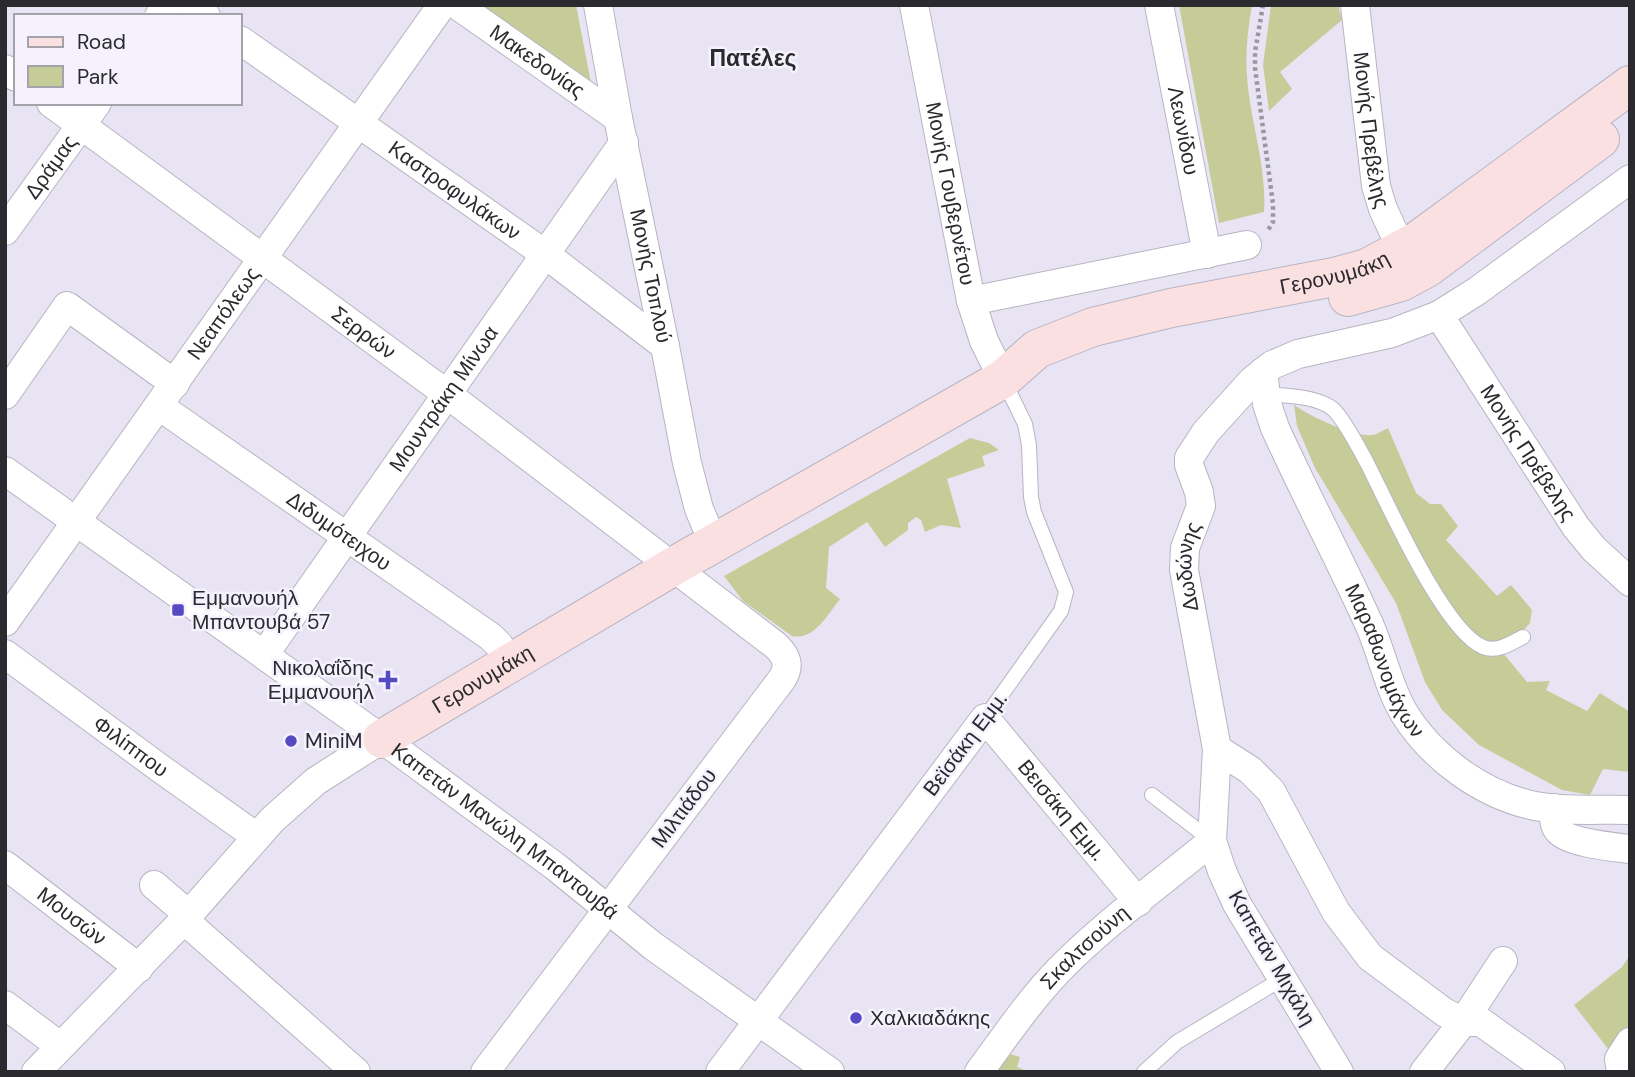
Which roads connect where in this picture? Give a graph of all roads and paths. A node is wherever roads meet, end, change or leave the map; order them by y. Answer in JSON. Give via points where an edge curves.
{"nodes":[{"id":1,"x":442,"y":5,"type":"edge"},
{"id":2,"x":457,"y":5,"type":"edge"},
{"id":3,"x":598,"y":5,"type":"edge"},
{"id":4,"x":914,"y":5,"type":"edge"},
{"id":5,"x":1158,"y":5,"type":"edge"},
{"id":6,"x":1263,"y":5,"type":"edge"},
{"id":7,"x":1355,"y":5,"type":"edge"},
{"id":8,"x":242,"y":41,"type":"edge"},
{"id":9,"x":1630,"y":85,"type":"edge"},
{"id":10,"x":57,"y":105,"type":"edge"},
{"id":11,"x":89,"y":115,"type":"edge"},
{"id":12,"x":1630,"y":118,"type":"edge"},
{"id":13,"x":358,"y":124,"type":"junction"},
{"id":14,"x":621,"y":130,"type":"junction"},
{"id":15,"x":1630,"y":179,"type":"edge"},
{"id":16,"x":5,"y":231,"type":"edge"},
{"id":17,"x":1247,"y":245,"type":"joint"},
{"id":18,"x":1402,"y":250,"type":"junction"},
{"id":19,"x":545,"y":254,"type":"junction"},
{"id":20,"x":1207,"y":254,"type":"junction"},
{"id":21,"x":263,"y":260,"type":"junction"},
{"id":22,"x":971,"y":301,"type":"junction"},
{"id":23,"x":1439,"y":315,"type":"junction"},
{"id":24,"x":665,"y":346,"type":"junction"},
{"id":25,"x":1003,"y":379,"type":"junction"},
{"id":26,"x":1264,"y":383,"type":"junction"},
{"id":27,"x":447,"y":394,"type":"junction"},
{"id":28,"x":5,"y":395,"type":"edge"},
{"id":29,"x":167,"y":395,"type":"junction"},
{"id":30,"x":5,"y":471,"type":"edge"},
{"id":31,"x":77,"y":522,"type":"junction"},
{"id":32,"x":347,"y":536,"type":"junction"},
{"id":33,"x":714,"y":544,"type":"junction"},
{"id":34,"x":674,"y":566,"type":"junction"},
{"id":35,"x":1630,"y":582,"type":"edge"},
{"id":36,"x":5,"y":622,"type":"edge"},
{"id":37,"x":1523,"y":637,"type":"dead end"},
{"id":38,"x":5,"y":654,"type":"edge"},
{"id":39,"x":264,"y":654,"type":"junction"},
{"id":40,"x":509,"y":664,"type":"junction"},
{"id":41,"x":985,"y":718,"type":"junction"},
{"id":42,"x":382,"y":739,"type":"junction"},
{"id":43,"x":1217,"y":749,"type":"junction"},
{"id":44,"x":1152,"y":795,"type":"dead end"},
{"id":45,"x":1554,"y":808,"type":"junction"},
{"id":46,"x":1630,"y":810,"type":"edge"},
{"id":47,"x":257,"y":837,"type":"junction"},
{"id":48,"x":1212,"y":841,"type":"junction"},
{"id":49,"x":1630,"y":849,"type":"edge"},
{"id":50,"x":5,"y":865,"type":"edge"},
{"id":51,"x":154,"y":885,"type":"dead end"},
{"id":52,"x":1138,"y":902,"type":"junction"},
{"id":53,"x":608,"y":909,"type":"junction"},
{"id":54,"x":187,"y":918,"type":"junction"},
{"id":55,"x":1503,"y":961,"type":"dead end"},
{"id":56,"x":139,"y":968,"type":"junction"},
{"id":57,"x":1282,"y":979,"type":"junction"},
{"id":58,"x":5,"y":1005,"type":"edge"},
{"id":59,"x":758,"y":1020,"type":"junction"},
{"id":60,"x":1463,"y":1022,"type":"junction"},
{"id":61,"x":1630,"y":1042,"type":"edge"},
{"id":62,"x":60,"y":1045,"type":"junction"},
{"id":63,"x":36,"y":1072,"type":"edge"},
{"id":64,"x":356,"y":1072,"type":"edge"},
{"id":65,"x":485,"y":1072,"type":"edge"},
{"id":66,"x":720,"y":1072,"type":"edge"},
{"id":67,"x":830,"y":1072,"type":"edge"},
{"id":68,"x":979,"y":1072,"type":"edge"},
{"id":69,"x":1144,"y":1072,"type":"edge"},
{"id":70,"x":1339,"y":1072,"type":"edge"},
{"id":71,"x":1424,"y":1072,"type":"edge"},
{"id":72,"x":1550,"y":1072,"type":"edge"},
{"id":73,"x":1621,"y":1072,"type":"edge"}],
"edges":[{"from":1,"to":13,"type":"street","name":"Νεαπόλεως"},
{"from":2,"to":14,"type":"street","name":"Μακεδονίας"},
{"from":3,"to":14,"type":"street","name":"Μονής Τοπλού"},
{"from":4,"to":22,"type":"street","name":"Μονής Γουβερνέτου"},
{"from":5,"to":20,"type":"street","name":"Λεωνίδου"},
{"from":6,"to":17,"type":"path","via":[[1255,68],[1274,215],[1265,235]]},
{"from":7,"to":18,"type":"street","name":"Μονής Πρεβέλης","via":[[1376,186]]},
{"from":8,"to":13,"type":"street","name":"Καστροφυλάκων"},
{"from":9,"to":18,"type":"street","name":"Γερονυμάκη"},
{"from":10,"to":11,"type":"street","name":"Σερρών"},
{"from":11,"to":16,"type":"street","name":"Δράμας"},
{"from":11,"to":21,"type":"street","name":"Σερρών"},
{"from":12,"to":25,"type":"street","name":"Γερονυμάκη","via":[[1427,268],[1401,282],[1330,302],[1131,344],[1041,373]]},
{"from":13,"to":19,"type":"street","name":"Καστροφυλάκων"},
{"from":13,"to":21,"type":"street","name":"Νεαπόλεως"},
{"from":14,"to":19,"type":"street","name":"Μουντράκη Μίνωα"},
{"from":14,"to":24,"type":"street","name":"Μονής Τοπλού"},
{"from":15,"to":23,"type":"street"},
{"from":17,"to":20,"type":"street"},
{"from":18,"to":25,"type":"street","name":"Γερονυμάκη","via":[[1352,273],[1093,327],[1037,349]]},
{"from":19,"to":24,"type":"street","name":"Καστροφυλάκων"},
{"from":19,"to":27,"type":"street","name":"Μουντράκη Μίνωα"},
{"from":20,"to":22,"type":"street"},
{"from":21,"to":27,"type":"street","name":"Σερρών"},
{"from":21,"to":29,"type":"street","name":"Νεαπόλεως"},
{"from":22,"to":25,"type":"street","name":"Μονής Γουβερνέτου"},
{"from":23,"to":26,"type":"street","via":[[1392,333],[1298,354]]},
{"from":23,"to":35,"type":"street","name":"Μονής Πρέβελης","via":[[1570,518],[1594,549]]},
{"from":24,"to":33,"type":"street","name":"Μονής Τοπλού","via":[[691,485]]},
{"from":25,"to":33,"type":"street","name":"Γερονυμάκη"},
{"from":25,"to":41,"type":"lane","name":"Βεϊσάκη Εμμ.","via":[[1025,424],[1034,512],[1066,592],[1061,611]]},
{"from":26,"to":37,"type":"lane","via":[[1333,409],[1357,444],[1438,600],[1468,637],[1484,648],[1498,649]]},
{"from":26,"to":43,"type":"street","name":"Δωδώνης","via":[[1241,392],[1189,458],[1200,506],[1185,548],[1184,570]]},
{"from":26,"to":45,"type":"street","name":"Μαραθωνομάχων","via":[[1275,428],[1414,727],[1436,753],[1468,778],[1520,801]]},
{"from":27,"to":32,"type":"street","name":"Μουντράκη Μίνωα"},
{"from":27,"to":34,"type":"street","name":"Σερρών"},
{"from":28,"to":29,"type":"street","name":"Διδυμότειχου","via":[[67,306]]},
{"from":29,"to":31,"type":"street","name":"Νεαπόλεως"},
{"from":29,"to":32,"type":"street","name":"Διδυμότειχου"},
{"from":30,"to":31,"type":"street","name":"Καπετάν Μανώλη Μπαντουβά"},
{"from":31,"to":36,"type":"street","name":"Νεαπόλεως"},
{"from":31,"to":39,"type":"street","name":"Καπετάν Μανώλη Μπαντουβά"},
{"from":32,"to":39,"type":"street","name":"Μουντράκη Μίνωα"},
{"from":32,"to":40,"type":"street","name":"Διδυμότειχου","via":[[491,637]]},
{"from":33,"to":34,"type":"street","name":"Γερονυμάκη"},
{"from":34,"to":40,"type":"street","name":"Γερονυμάκη"},
{"from":34,"to":53,"type":"street","name":"Μιλτιάδου","via":[[775,645],[788,668]]},
{"from":38,"to":47,"type":"street","name":"Φιλίππου"},
{"from":39,"to":42,"type":"street","name":"Καπετάν Μανώλη Μπαντουβά"},
{"from":40,"to":42,"type":"street","name":"Γερονυμάκη"},
{"from":41,"to":52,"type":"street","name":"Βεισάκη Εμμ."},
{"from":41,"to":59,"type":"street","name":"Βεϊσάκη Εμμ."},
{"from":42,"to":47,"type":"street","name":"Γερονυμάκη","via":[[316,781]]},
{"from":42,"to":53,"type":"street","name":"Καπετάν Μανώλη Μπαντουβά"},
{"from":43,"to":48,"type":"street","name":"Δωδώνης"},
{"from":43,"to":60,"type":"street","via":[[1250,770],[1271,791],[1336,912],[1370,957],[1421,997]]},
{"from":44,"to":48,"type":"lane"},
{"from":45,"to":46,"type":"street","name":"Μαραθωνομάχων"},
{"from":45,"to":49,"type":"street","via":[[1555,825],[1563,834]]},
{"from":47,"to":54,"type":"street","name":"Γερονυμάκη"},
{"from":48,"to":52,"type":"street","name":"Σκαλτσούνη"},
{"from":48,"to":57,"type":"street","name":"Καπετάν Μιχάλη","via":[[1237,904]]},
{"from":50,"to":56,"type":"street","name":"Μουσών"},
{"from":51,"to":54,"type":"street"},
{"from":52,"to":68,"type":"street","name":"Σκαλτσούνη","via":[[1060,969]]},
{"from":53,"to":59,"type":"street","name":"Καπετάν Μανώλη Μπαντουβά"},
{"from":53,"to":65,"type":"street","name":"Μιλτιάδου"},
{"from":54,"to":56,"type":"street","name":"Γερονυμάκη"},
{"from":54,"to":64,"type":"street"},
{"from":55,"to":60,"type":"street"},
{"from":56,"to":62,"type":"street","name":"Γερονυμάκη"},
{"from":57,"to":69,"type":"lane","via":[[1177,1042]]},
{"from":57,"to":70,"type":"street","name":"Καπετάν Μιχάλη"},
{"from":58,"to":62,"type":"street"},
{"from":59,"to":66,"type":"street","name":"Βεϊσάκη Εμμ."},
{"from":59,"to":67,"type":"street","name":"Καπετάν Μανώλη Μπαντουβά"},
{"from":60,"to":71,"type":"street"},
{"from":60,"to":72,"type":"street","via":[[1481,1022]]},
{"from":61,"to":73,"type":"street","via":[[1619,1059]]},
{"from":62,"to":63,"type":"street","name":"Γερονυμάκη"}]}
